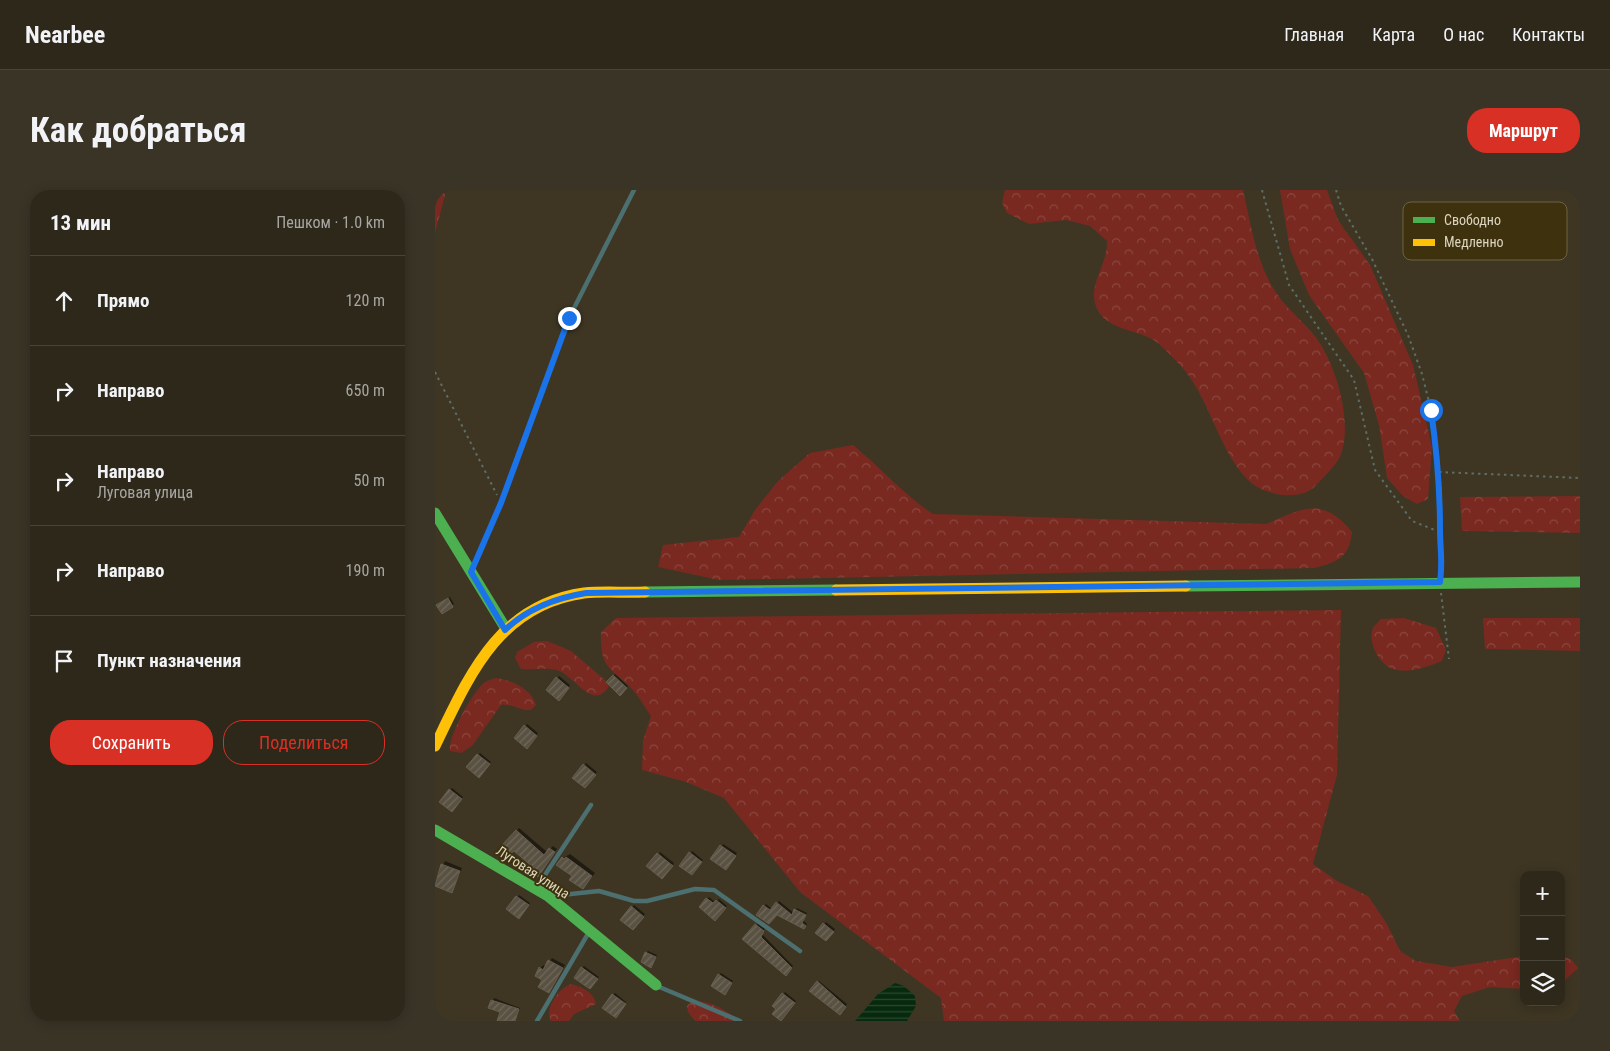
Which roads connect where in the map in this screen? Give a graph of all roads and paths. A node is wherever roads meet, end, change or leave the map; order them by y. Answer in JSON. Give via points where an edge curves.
{"nodes":[{"id":1,"x":634,"y":190,"type":"edge"},
{"id":2,"x":1262,"y":190,"type":"edge"},
{"id":3,"x":1336,"y":190,"type":"edge"},
{"id":4,"x":435,"y":372,"type":"edge"},
{"id":5,"x":1439,"y":472,"type":"junction"},
{"id":6,"x":1580,"y":478,"type":"edge"},
{"id":7,"x":501,"y":503,"type":"junction"},
{"id":8,"x":435,"y":513,"type":"edge"},
{"id":9,"x":1440,"y":532,"type":"junction"},
{"id":10,"x":471,"y":572,"type":"junction"},
{"id":11,"x":1440,"y":582,"type":"junction"},
{"id":12,"x":1580,"y":582,"type":"edge"},
{"id":13,"x":505,"y":630,"type":"junction"},
{"id":14,"x":1449,"y":659,"type":"dead end"},
{"id":15,"x":435,"y":746,"type":"edge"},
{"id":16,"x":591,"y":805,"type":"dead end"},
{"id":17,"x":435,"y":830,"type":"edge"},
{"id":18,"x":536,"y":889,"type":"junction"},
{"id":19,"x":548,"y":896,"type":"junction"},
{"id":20,"x":590,"y":931,"type":"junction"},
{"id":21,"x":800,"y":951,"type":"dead end"},
{"id":22,"x":656,"y":985,"type":"joint"},
{"id":23,"x":537,"y":1021,"type":"edge"},
{"id":24,"x":741,"y":1021,"type":"edge"}],
"edges":[{"from":1,"to":7,"type":"lane","via":[[569,318]]},
{"from":2,"to":9,"type":"path","via":[[1289,285],[1354,380],[1375,470],[1412,521]]},
{"from":3,"to":5,"type":"path","via":[[1341,206],[1372,259],[1408,335],[1431,410]]},
{"from":4,"to":7,"type":"path"},
{"from":5,"to":6,"type":"path"},
{"from":5,"to":9,"type":"path"},
{"from":7,"to":10,"type":"lane"},
{"from":8,"to":10,"type":"street"},
{"from":9,"to":11,"type":"path","via":[[1443,560]]},
{"from":10,"to":13,"type":"street"},
{"from":11,"to":12,"type":"street"},
{"from":11,"to":13,"type":"street","via":[[586,593],[563,596],[540,605]]},
{"from":11,"to":14,"type":"path"},
{"from":13,"to":15,"type":"street","via":[[459,698]]},
{"from":16,"to":18,"type":"lane"},
{"from":17,"to":18,"type":"street","name":"Луговая улица"},
{"from":18,"to":19,"type":"street","name":"Луговая улица"},
{"from":19,"to":20,"type":"street","name":"Луговая улица"},
{"from":19,"to":21,"type":"lane","via":[[599,891],[634,901],[647,901],[695,889],[714,890]]},
{"from":20,"to":22,"type":"street","name":"Луговая улица"},
{"from":20,"to":23,"type":"lane"},
{"from":22,"to":24,"type":"lane"}]}
